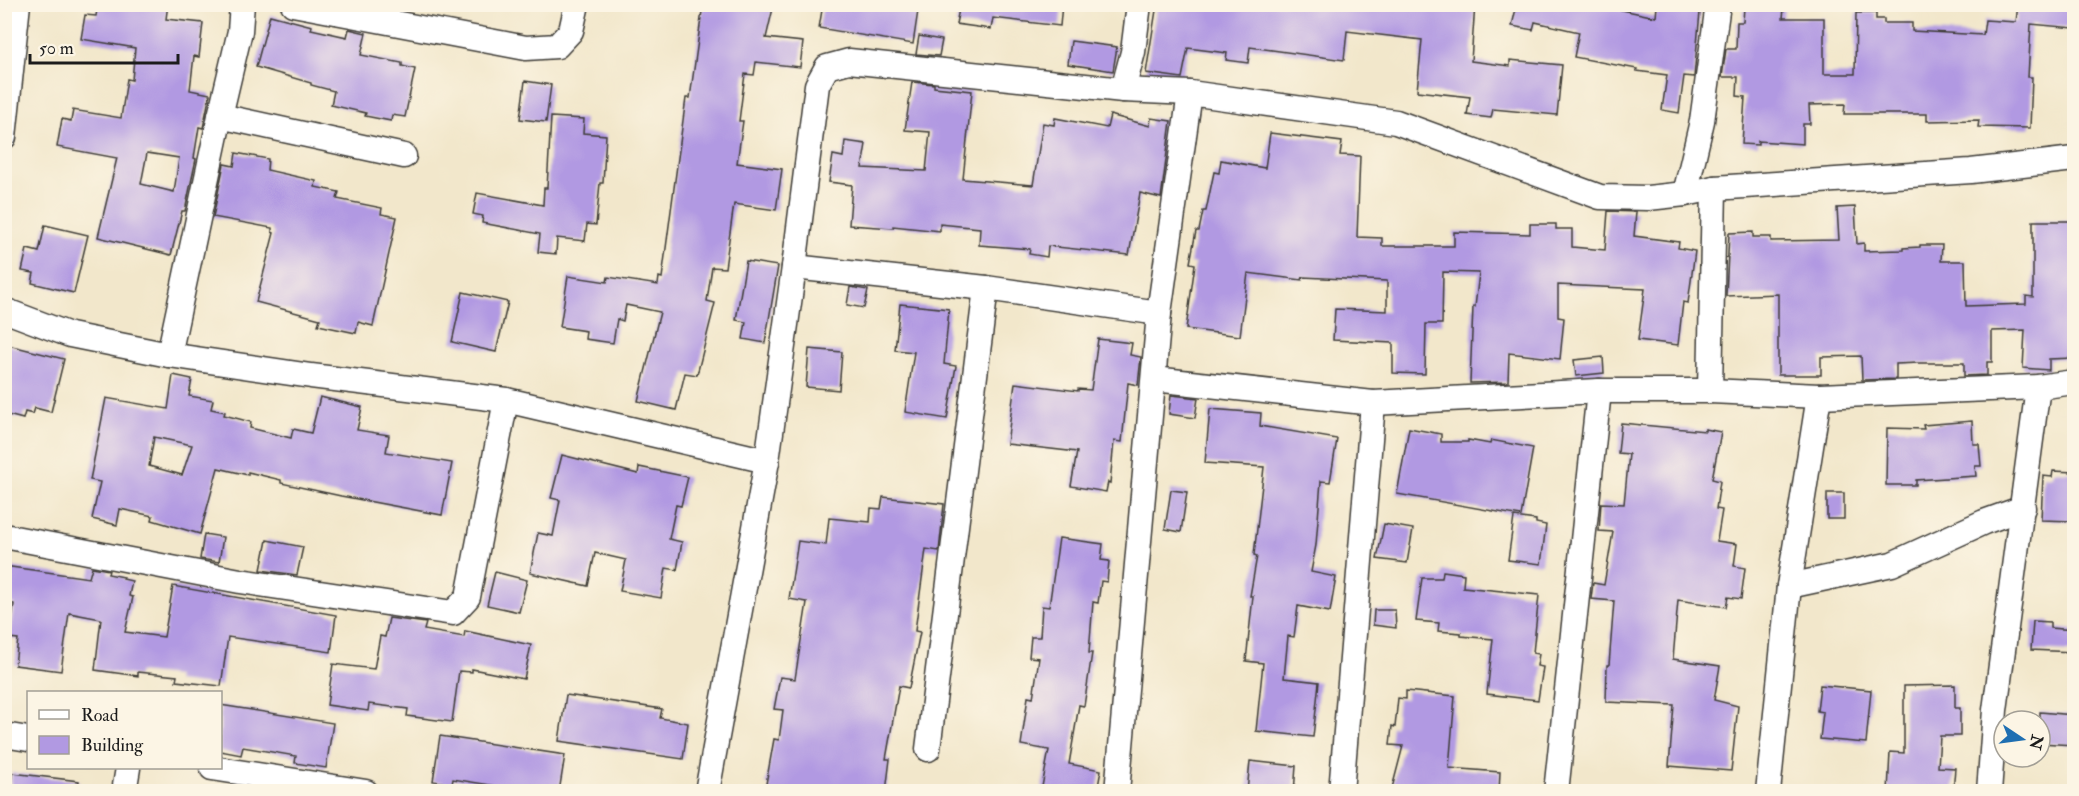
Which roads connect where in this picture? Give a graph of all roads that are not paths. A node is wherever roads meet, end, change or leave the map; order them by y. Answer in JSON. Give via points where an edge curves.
{"nodes":[{"id":1,"x":18,"y":4,"type":"edge"},
{"id":2,"x":242,"y":4,"type":"edge"},
{"id":3,"x":293,"y":4,"type":"edge"},
{"id":4,"x":577,"y":4,"type":"edge"},
{"id":5,"x":1139,"y":4,"type":"edge"},
{"id":6,"x":1718,"y":4,"type":"edge"},
{"id":7,"x":1123,"y":90,"type":"junction"},
{"id":8,"x":1190,"y":93,"type":"junction"},
{"id":9,"x":7,"y":103,"type":"edge"},
{"id":10,"x":220,"y":116,"type":"junction"},
{"id":11,"x":4,"y":137,"type":"edge"},
{"id":12,"x":404,"y":156,"type":"dead end"},
{"id":13,"x":2074,"y":159,"type":"edge"},
{"id":14,"x":1714,"y":188,"type":"junction"},
{"id":15,"x":1685,"y":194,"type":"junction"},
{"id":16,"x":794,"y":267,"type":"junction"},
{"id":17,"x":986,"y":288,"type":"junction"},
{"id":18,"x":4,"y":310,"type":"edge"},
{"id":19,"x":1159,"y":313,"type":"junction"},
{"id":20,"x":169,"y":355,"type":"junction"},
{"id":21,"x":1154,"y":379,"type":"junction"},
{"id":22,"x":2074,"y":381,"type":"edge"},
{"id":23,"x":2038,"y":387,"type":"junction"},
{"id":24,"x":1599,"y":391,"type":"junction"},
{"id":25,"x":1710,"y":391,"type":"junction"},
{"id":26,"x":1819,"y":396,"type":"junction"},
{"id":27,"x":506,"y":400,"type":"junction"},
{"id":28,"x":1373,"y":403,"type":"junction"},
{"id":29,"x":767,"y":461,"type":"junction"},
{"id":30,"x":2023,"y":508,"type":"junction"},
{"id":31,"x":4,"y":536,"type":"edge"},
{"id":32,"x":1789,"y":586,"type":"junction"},
{"id":33,"x":4,"y":735,"type":"edge"},
{"id":34,"x":27,"y":739,"type":"edge"},
{"id":35,"x":928,"y":749,"type":"dead end"},
{"id":36,"x":128,"y":769,"type":"edge"},
{"id":37,"x":218,"y":769,"type":"edge"},
{"id":38,"x":354,"y":791,"type":"edge"},
{"id":39,"x":124,"y":792,"type":"edge"},
{"id":40,"x":707,"y":792,"type":"edge"},
{"id":41,"x":1117,"y":792,"type":"edge"},
{"id":42,"x":1341,"y":792,"type":"edge"},
{"id":43,"x":1556,"y":792,"type":"edge"},
{"id":44,"x":1768,"y":792,"type":"edge"},
{"id":45,"x":1989,"y":792,"type":"edge"}],
"edges":[{"from":1,"to":9,"type":"street"},
{"from":2,"to":10,"type":"street","via":[[240,31]]},
{"from":3,"to":4,"type":"street","via":[[526,48],[557,46],[571,31]]},
{"from":5,"to":7,"type":"street"},
{"from":6,"to":15,"type":"street","via":[[1701,121]]},
{"from":7,"to":8,"type":"street"},
{"from":7,"to":16,"type":"street","via":[[849,61],[828,68],[817,85]]},
{"from":8,"to":15,"type":"street","via":[[1396,122],[1600,196],[1648,198]]},
{"from":8,"to":19,"type":"street"},
{"from":9,"to":11,"type":"street"},
{"from":10,"to":12,"type":"street"},
{"from":10,"to":20,"type":"street"},
{"from":13,"to":14,"type":"street","via":[[1971,171]]},
{"from":14,"to":15,"type":"street"},
{"from":14,"to":25,"type":"street"},
{"from":16,"to":17,"type":"street"},
{"from":16,"to":29,"type":"street"},
{"from":17,"to":19,"type":"street"},
{"from":17,"to":35,"type":"street"},
{"from":18,"to":20,"type":"street","via":[[70,335]]},
{"from":19,"to":21,"type":"street"},
{"from":20,"to":27,"type":"street"},
{"from":21,"to":28,"type":"street"},
{"from":21,"to":41,"type":"street"},
{"from":22,"to":23,"type":"street"},
{"from":23,"to":26,"type":"street"},
{"from":23,"to":30,"type":"street"},
{"from":24,"to":25,"type":"street"},
{"from":24,"to":28,"type":"street"},
{"from":24,"to":43,"type":"street"},
{"from":25,"to":26,"type":"street"},
{"from":26,"to":32,"type":"street"},
{"from":27,"to":29,"type":"street"},
{"from":27,"to":31,"type":"street","via":[[468,597],[453,614],[240,581]]},
{"from":28,"to":42,"type":"street"},
{"from":29,"to":40,"type":"street"},
{"from":30,"to":32,"type":"street","via":[[1892,564]]},
{"from":30,"to":45,"type":"street","via":[[1995,710]]},
{"from":32,"to":44,"type":"street"},
{"from":33,"to":34,"type":"street"},
{"from":36,"to":39,"type":"street"},
{"from":37,"to":38,"type":"street"}]}
